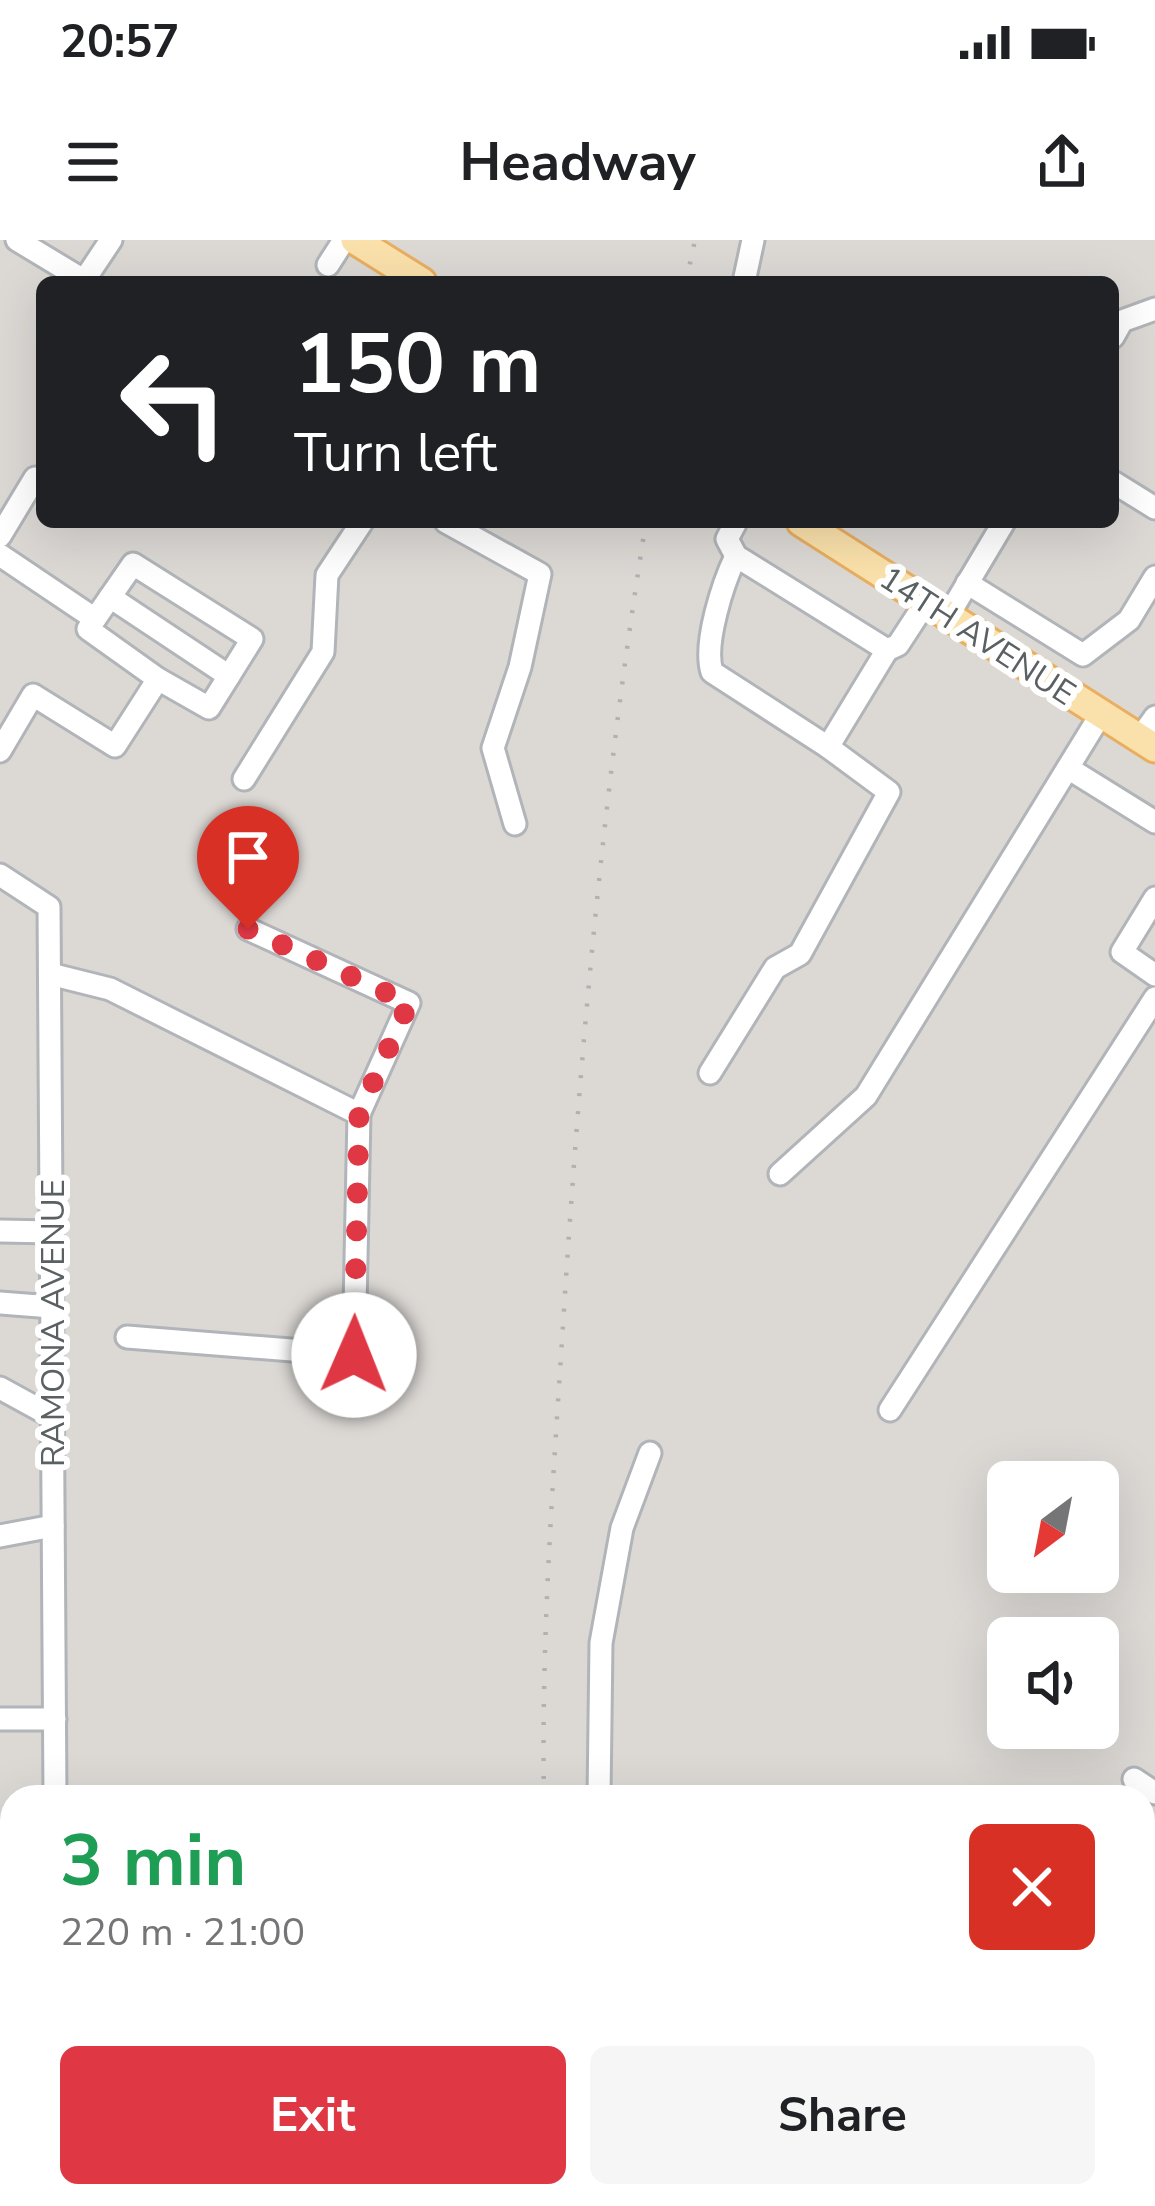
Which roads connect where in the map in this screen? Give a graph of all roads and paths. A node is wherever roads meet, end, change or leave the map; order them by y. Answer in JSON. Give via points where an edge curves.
{"nodes":[{"id":1,"x":17,"y":240,"type":"edge"},
{"id":2,"x":111,"y":240,"type":"edge"},
{"id":3,"x":344,"y":240,"type":"edge"},
{"id":4,"x":355,"y":240,"type":"edge"},
{"id":5,"x":753,"y":240,"type":"edge"},
{"id":6,"x":328,"y":266,"type":"dead end"},
{"id":7,"x":77,"y":276,"type":"edge"},
{"id":8,"x":87,"y":276,"type":"edge"},
{"id":9,"x":412,"y":276,"type":"edge"},
{"id":10,"x":745,"y":276,"type":"edge"},
{"id":11,"x":1155,"y":309,"type":"edge"},
{"id":12,"x":1119,"y":326,"type":"edge"},
{"id":13,"x":35,"y":478,"type":"dead end"},
{"id":14,"x":1119,"y":486,"type":"edge"},
{"id":15,"x":1155,"y":508,"type":"edge"},
{"id":16,"x":358,"y":528,"type":"edge"},
{"id":17,"x":457,"y":528,"type":"edge"},
{"id":18,"x":733,"y":528,"type":"edge"},
{"id":19,"x":810,"y":528,"type":"edge"},
{"id":20,"x":1000,"y":528,"type":"edge"},
{"id":21,"x":0,"y":536,"type":"edge"},
{"id":22,"x":0,"y":555,"type":"edge"},
{"id":23,"x":736,"y":556,"type":"junction"},
{"id":24,"x":1155,"y":577,"type":"edge"},
{"id":25,"x":968,"y":583,"type":"junction"},
{"id":26,"x":110,"y":597,"type":"junction"},
{"id":27,"x":937,"y":609,"type":"junction"},
{"id":28,"x":95,"y":619,"type":"junction"},
{"id":29,"x":887,"y":650,"type":"junction"},
{"id":30,"x":229,"y":676,"type":"junction"},
{"id":31,"x":158,"y":679,"type":"junction"},
{"id":32,"x":1102,"y":714,"type":"junction"},
{"id":33,"x":1150,"y":735,"type":"edge"},
{"id":34,"x":828,"y":747,"type":"junction"},
{"id":35,"x":0,"y":752,"type":"edge"},
{"id":36,"x":1068,"y":768,"type":"junction"},
{"id":37,"x":244,"y":779,"type":"dead end"},
{"id":38,"x":1155,"y":822,"type":"edge"},
{"id":39,"x":515,"y":824,"type":"dead end"},
{"id":40,"x":0,"y":875,"type":"edge"},
{"id":41,"x":1155,"y":898,"type":"edge"},
{"id":42,"x":248,"y":929,"type":"dead end"},
{"id":43,"x":50,"y":974,"type":"junction"},
{"id":44,"x":1155,"y":975,"type":"edge"},
{"id":45,"x":1155,"y":998,"type":"edge"},
{"id":46,"x":710,"y":1073,"type":"dead end"},
{"id":47,"x":359,"y":1114,"type":"junction"},
{"id":48,"x":780,"y":1174,"type":"dead end"},
{"id":49,"x":0,"y":1231,"type":"edge"},
{"id":50,"x":51,"y":1232,"type":"junction"},
{"id":51,"x":0,"y":1303,"type":"edge"},
{"id":52,"x":52,"y":1307,"type":"junction"},
{"id":53,"x":128,"y":1337,"type":"dead end"},
{"id":54,"x":0,"y":1388,"type":"edge"},
{"id":55,"x":890,"y":1410,"type":"dead end"},
{"id":56,"x":52,"y":1417,"type":"junction"},
{"id":57,"x":650,"y":1453,"type":"dead end"},
{"id":58,"x":53,"y":1526,"type":"junction"},
{"id":59,"x":0,"y":1536,"type":"edge"},
{"id":60,"x":0,"y":1719,"type":"edge"},
{"id":61,"x":55,"y":1719,"type":"junction"},
{"id":62,"x":1134,"y":1779,"type":"dead end"},
{"id":63,"x":56,"y":1785,"type":"edge"},
{"id":64,"x":599,"y":1785,"type":"edge"},
{"id":65,"x":1144,"y":1785,"type":"edge"}],
"edges":[{"from":1,"to":7,"type":"street"},
{"from":2,"to":8,"type":"street"},
{"from":3,"to":6,"type":"street"},
{"from":4,"to":9,"type":"main road"},
{"from":5,"to":10,"type":"street"},
{"from":11,"to":12,"type":"street"},
{"from":13,"to":21,"type":"street"},
{"from":14,"to":15,"type":"street"},
{"from":16,"to":37,"type":"street","via":[[327,575],[323,652]]},
{"from":17,"to":39,"type":"street","via":[[540,574],[493,748]]},
{"from":18,"to":23,"type":"street","via":[[727,539]]},
{"from":19,"to":27,"type":"main road","name":"14TH AVENUE"},
{"from":20,"to":25,"type":"street"},
{"from":22,"to":28,"type":"street"},
{"from":23,"to":29,"type":"street"},
{"from":23,"to":34,"type":"street","via":[[709,651],[712,672]]},
{"from":24,"to":25,"type":"street","via":[[1129,620],[1083,655]]},
{"from":25,"to":27,"type":"street"},
{"from":26,"to":28,"type":"street"},
{"from":26,"to":30,"type":"street"},
{"from":26,"to":30,"type":"street","via":[[133,564],[252,639]]},
{"from":27,"to":29,"type":"street"},
{"from":27,"to":32,"type":"main road","name":"14TH AVENUE"},
{"from":28,"to":31,"type":"street","via":[[88,629]]},
{"from":29,"to":34,"type":"street"},
{"from":30,"to":31,"type":"street","via":[[209,708]]},
{"from":31,"to":35,"type":"street","via":[[115,746],[33,695]]},
{"from":32,"to":33,"type":"main road","name":"14TH AVENUE"},
{"from":32,"to":36,"type":"street"},
{"from":34,"to":46,"type":"street","via":[[889,792],[800,954],[775,968]]},
{"from":36,"to":38,"type":"street"},
{"from":36,"to":48,"type":"street","via":[[866,1096]]},
{"from":40,"to":43,"type":"street","name":"RAMONA AVENUE","via":[[49,907]]},
{"from":41,"to":44,"type":"street","via":[[1122,952]]},
{"from":42,"to":47,"type":"street","via":[[409,1003]]},
{"from":43,"to":47,"type":"street","via":[[110,989]]},
{"from":43,"to":50,"type":"street","name":"RAMONA AVENUE"},
{"from":45,"to":55,"type":"street"},
{"from":47,"to":53,"type":"street","via":[[354,1355]]},
{"from":49,"to":50,"type":"street"},
{"from":50,"to":52,"type":"street","name":"RAMONA AVENUE"},
{"from":51,"to":52,"type":"street"},
{"from":52,"to":56,"type":"street","name":"RAMONA AVENUE"},
{"from":54,"to":56,"type":"street"},
{"from":56,"to":58,"type":"street","name":"RAMONA AVENUE"},
{"from":57,"to":64,"type":"street","via":[[622,1528],[601,1643]]},
{"from":58,"to":59,"type":"street"},
{"from":58,"to":61,"type":"street","name":"RAMONA AVENUE"},
{"from":60,"to":61,"type":"street"},
{"from":61,"to":63,"type":"street","name":"RAMONA AVENUE"},
{"from":62,"to":65,"type":"street"}]}
